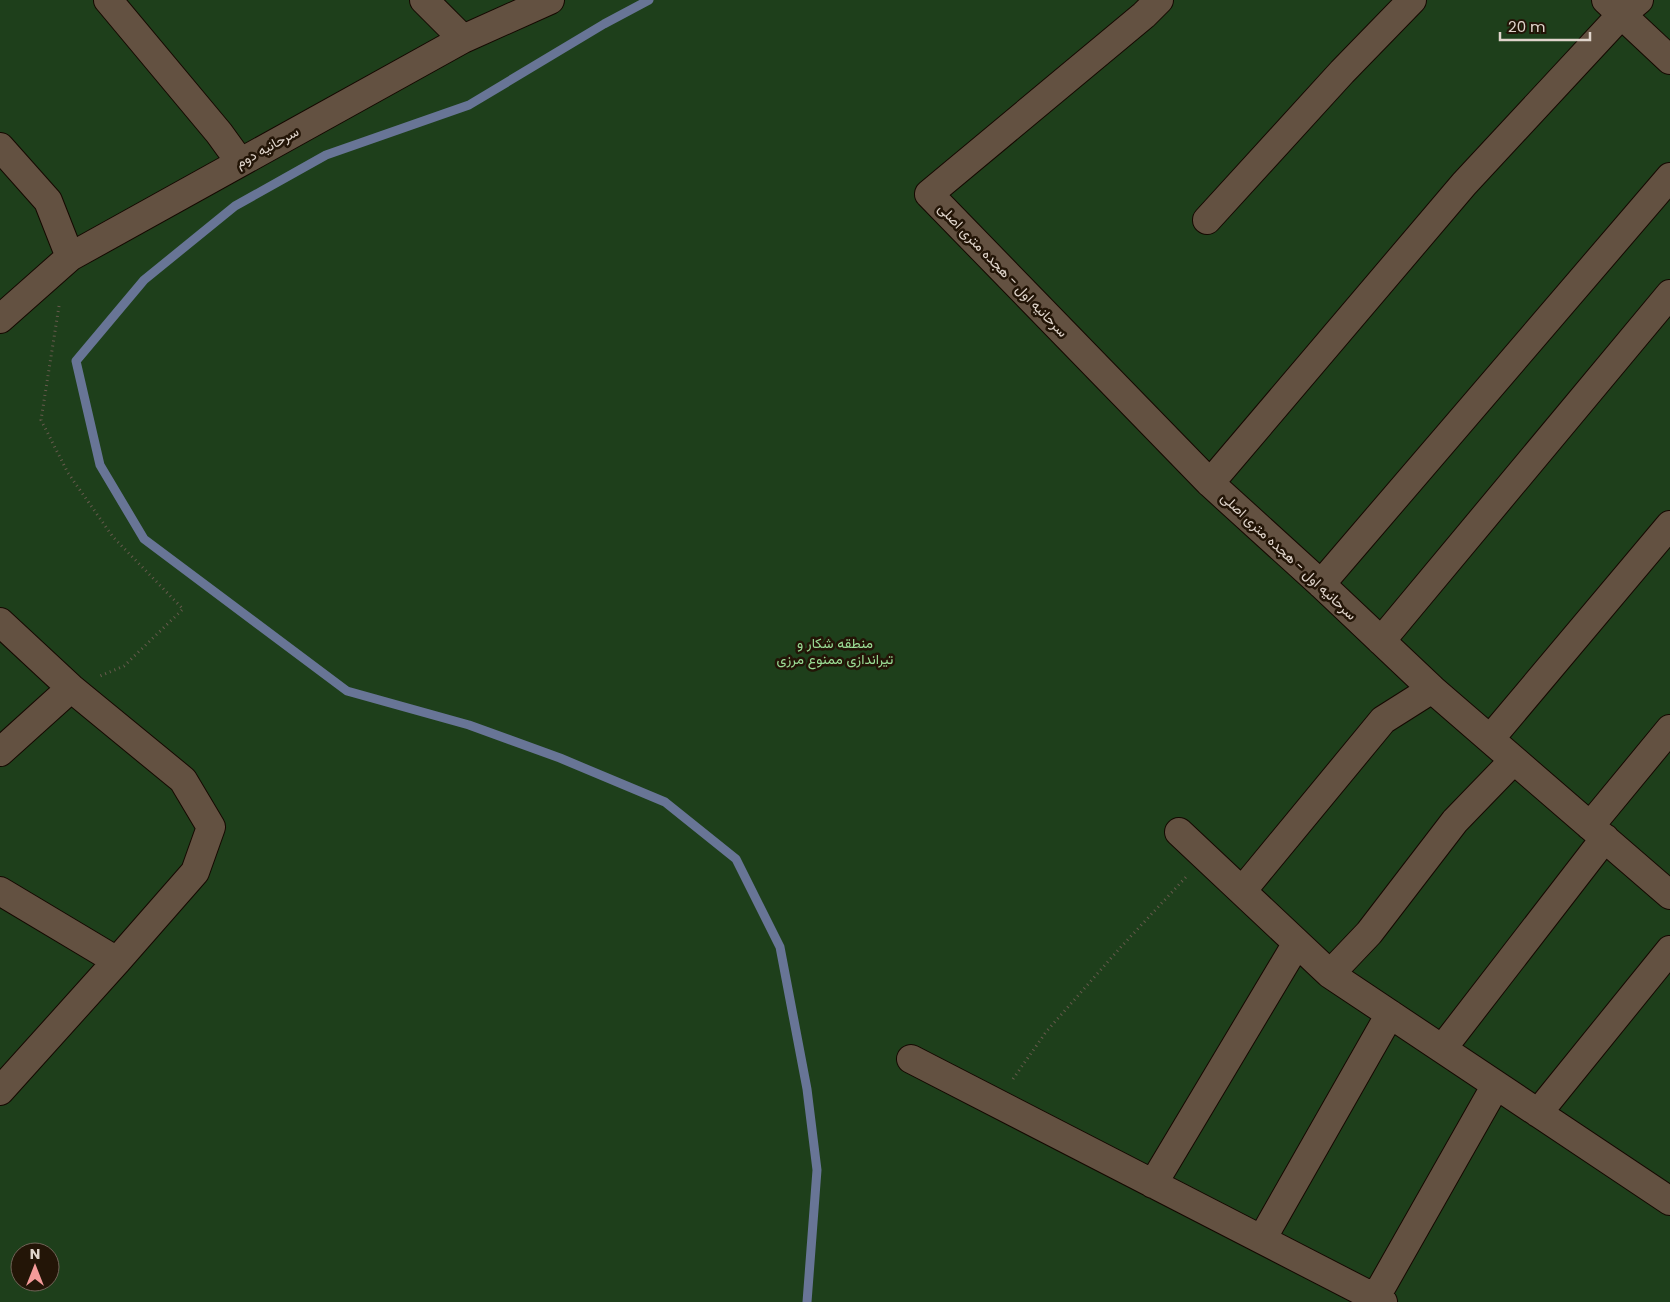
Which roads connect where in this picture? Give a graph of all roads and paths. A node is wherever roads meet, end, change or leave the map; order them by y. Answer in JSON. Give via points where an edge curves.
{"nodes":[{"id":1,"x":108,"y":0,"type":"edge"},
{"id":2,"x":424,"y":0,"type":"edge"},
{"id":3,"x":550,"y":0,"type":"edge"},
{"id":4,"x":1160,"y":0,"type":"edge"},
{"id":5,"x":1412,"y":0,"type":"edge"},
{"id":6,"x":1622,"y":5,"type":"edge"},
{"id":7,"x":463,"y":39,"type":"junction"},
{"id":8,"x":1670,"y":60,"type":"edge"},
{"id":9,"x":0,"y":147,"type":"edge"},
{"id":10,"x":240,"y":162,"type":"junction"},
{"id":11,"x":1670,"y":177,"type":"edge"},
{"id":12,"x":1207,"y":220,"type":"dead end"},
{"id":13,"x":70,"y":256,"type":"junction"},
{"id":14,"x":1670,"y":294,"type":"edge"},
{"id":15,"x":60,"y":304,"type":"dead end"},
{"id":16,"x":0,"y":319,"type":"edge"},
{"id":17,"x":1210,"y":483,"type":"junction"},
{"id":18,"x":1670,"y":525,"type":"edge"},
{"id":19,"x":1321,"y":584,"type":"junction"},
{"id":20,"x":0,"y":622,"type":"edge"},
{"id":21,"x":1381,"y":641,"type":"junction"},
{"id":22,"x":70,"y":688,"type":"junction"},
{"id":23,"x":1432,"y":689,"type":"junction"},
{"id":24,"x":1670,"y":729,"type":"edge"},
{"id":25,"x":1490,"y":739,"type":"junction"},
{"id":26,"x":0,"y":752,"type":"edge"},
{"id":27,"x":1514,"y":760,"type":"junction"},
{"id":28,"x":1179,"y":832,"type":"dead end"},
{"id":29,"x":1597,"y":832,"type":"junction"},
{"id":30,"x":1205,"y":857,"type":"junction"},
{"id":31,"x":1242,"y":891,"type":"junction"},
{"id":32,"x":0,"y":892,"type":"edge"},
{"id":33,"x":1670,"y":895,"type":"edge"},
{"id":34,"x":1297,"y":943,"type":"junction"},
{"id":35,"x":1670,"y":950,"type":"edge"},
{"id":36,"x":117,"y":961,"type":"junction"},
{"id":37,"x":1330,"y":974,"type":"junction"},
{"id":38,"x":1390,"y":1014,"type":"junction"},
{"id":39,"x":1442,"y":1048,"type":"junction"},
{"id":40,"x":911,"y":1059,"type":"dead end"},
{"id":41,"x":1496,"y":1085,"type":"junction"},
{"id":42,"x":0,"y":1091,"type":"edge"},
{"id":43,"x":996,"y":1103,"type":"junction"},
{"id":44,"x":1538,"y":1113,"type":"junction"},
{"id":45,"x":1153,"y":1184,"type":"junction"},
{"id":46,"x":1670,"y":1201,"type":"edge"},
{"id":47,"x":1262,"y":1239,"type":"junction"},
{"id":48,"x":1377,"y":1301,"type":"edge"}],
"edges":[{"from":1,"to":10,"type":"street"},
{"from":2,"to":7,"type":"street"},
{"from":3,"to":7,"type":"street","name":"سرحانیه دوم"},
{"from":4,"to":17,"type":"street","name":"سرحانیه اول - هجده متری اصلی","via":[[929,194]]},
{"from":5,"to":12,"type":"street"},
{"from":6,"to":8,"type":"street"},
{"from":6,"to":17,"type":"street","via":[[1464,184]]},
{"from":7,"to":10,"type":"street","name":"سرحانیه دوم"},
{"from":9,"to":13,"type":"street","via":[[48,201]]},
{"from":10,"to":13,"type":"street","name":"سرحانیه دوم"},
{"from":11,"to":19,"type":"street"},
{"from":13,"to":16,"type":"street","name":"سرحانیه دوم"},
{"from":14,"to":21,"type":"street"},
{"from":15,"to":22,"type":"path","via":[[42,420],[68,473],[114,537],[183,610],[124,666]]},
{"from":17,"to":19,"type":"street","name":"سرحانیه اول - هجده متری اصلی"},
{"from":18,"to":25,"type":"street"},
{"from":19,"to":21,"type":"street","name":"سرحانیه اول - هجده متری اصلی"},
{"from":20,"to":22,"type":"street"},
{"from":21,"to":23,"type":"street","name":"سرحانیه اول - هجده متری اصلی"},
{"from":22,"to":26,"type":"street"},
{"from":22,"to":36,"type":"street","via":[[183,780],[211,827],[195,872]]},
{"from":23,"to":25,"type":"street","name":"سرحانیه اول - هجده متری اصلی"},
{"from":23,"to":31,"type":"street","via":[[1382,720]]},
{"from":24,"to":29,"type":"street"},
{"from":25,"to":27,"type":"street","name":"سرحانیه اول - هجده متری اصلی"},
{"from":27,"to":29,"type":"street","name":"سرحانیه اول - هجده متری اصلی"},
{"from":27,"to":37,"type":"street","via":[[1455,821],[1369,933]]},
{"from":28,"to":30,"type":"street"},
{"from":29,"to":33,"type":"street","name":"سرحانیه اول - هجده متری اصلی"},
{"from":29,"to":39,"type":"street"},
{"from":30,"to":31,"type":"street"},
{"from":30,"to":43,"type":"path","via":[[1046,1032]]},
{"from":31,"to":34,"type":"street"},
{"from":32,"to":36,"type":"street"},
{"from":34,"to":37,"type":"street"},
{"from":34,"to":45,"type":"street"},
{"from":35,"to":44,"type":"street"},
{"from":36,"to":42,"type":"street"},
{"from":37,"to":38,"type":"street"},
{"from":38,"to":39,"type":"street"},
{"from":38,"to":47,"type":"street"},
{"from":39,"to":41,"type":"street"},
{"from":40,"to":43,"type":"street"},
{"from":41,"to":44,"type":"street"},
{"from":41,"to":48,"type":"street"},
{"from":43,"to":45,"type":"street"},
{"from":44,"to":46,"type":"street"},
{"from":45,"to":47,"type":"street"},
{"from":47,"to":48,"type":"street"}]}
